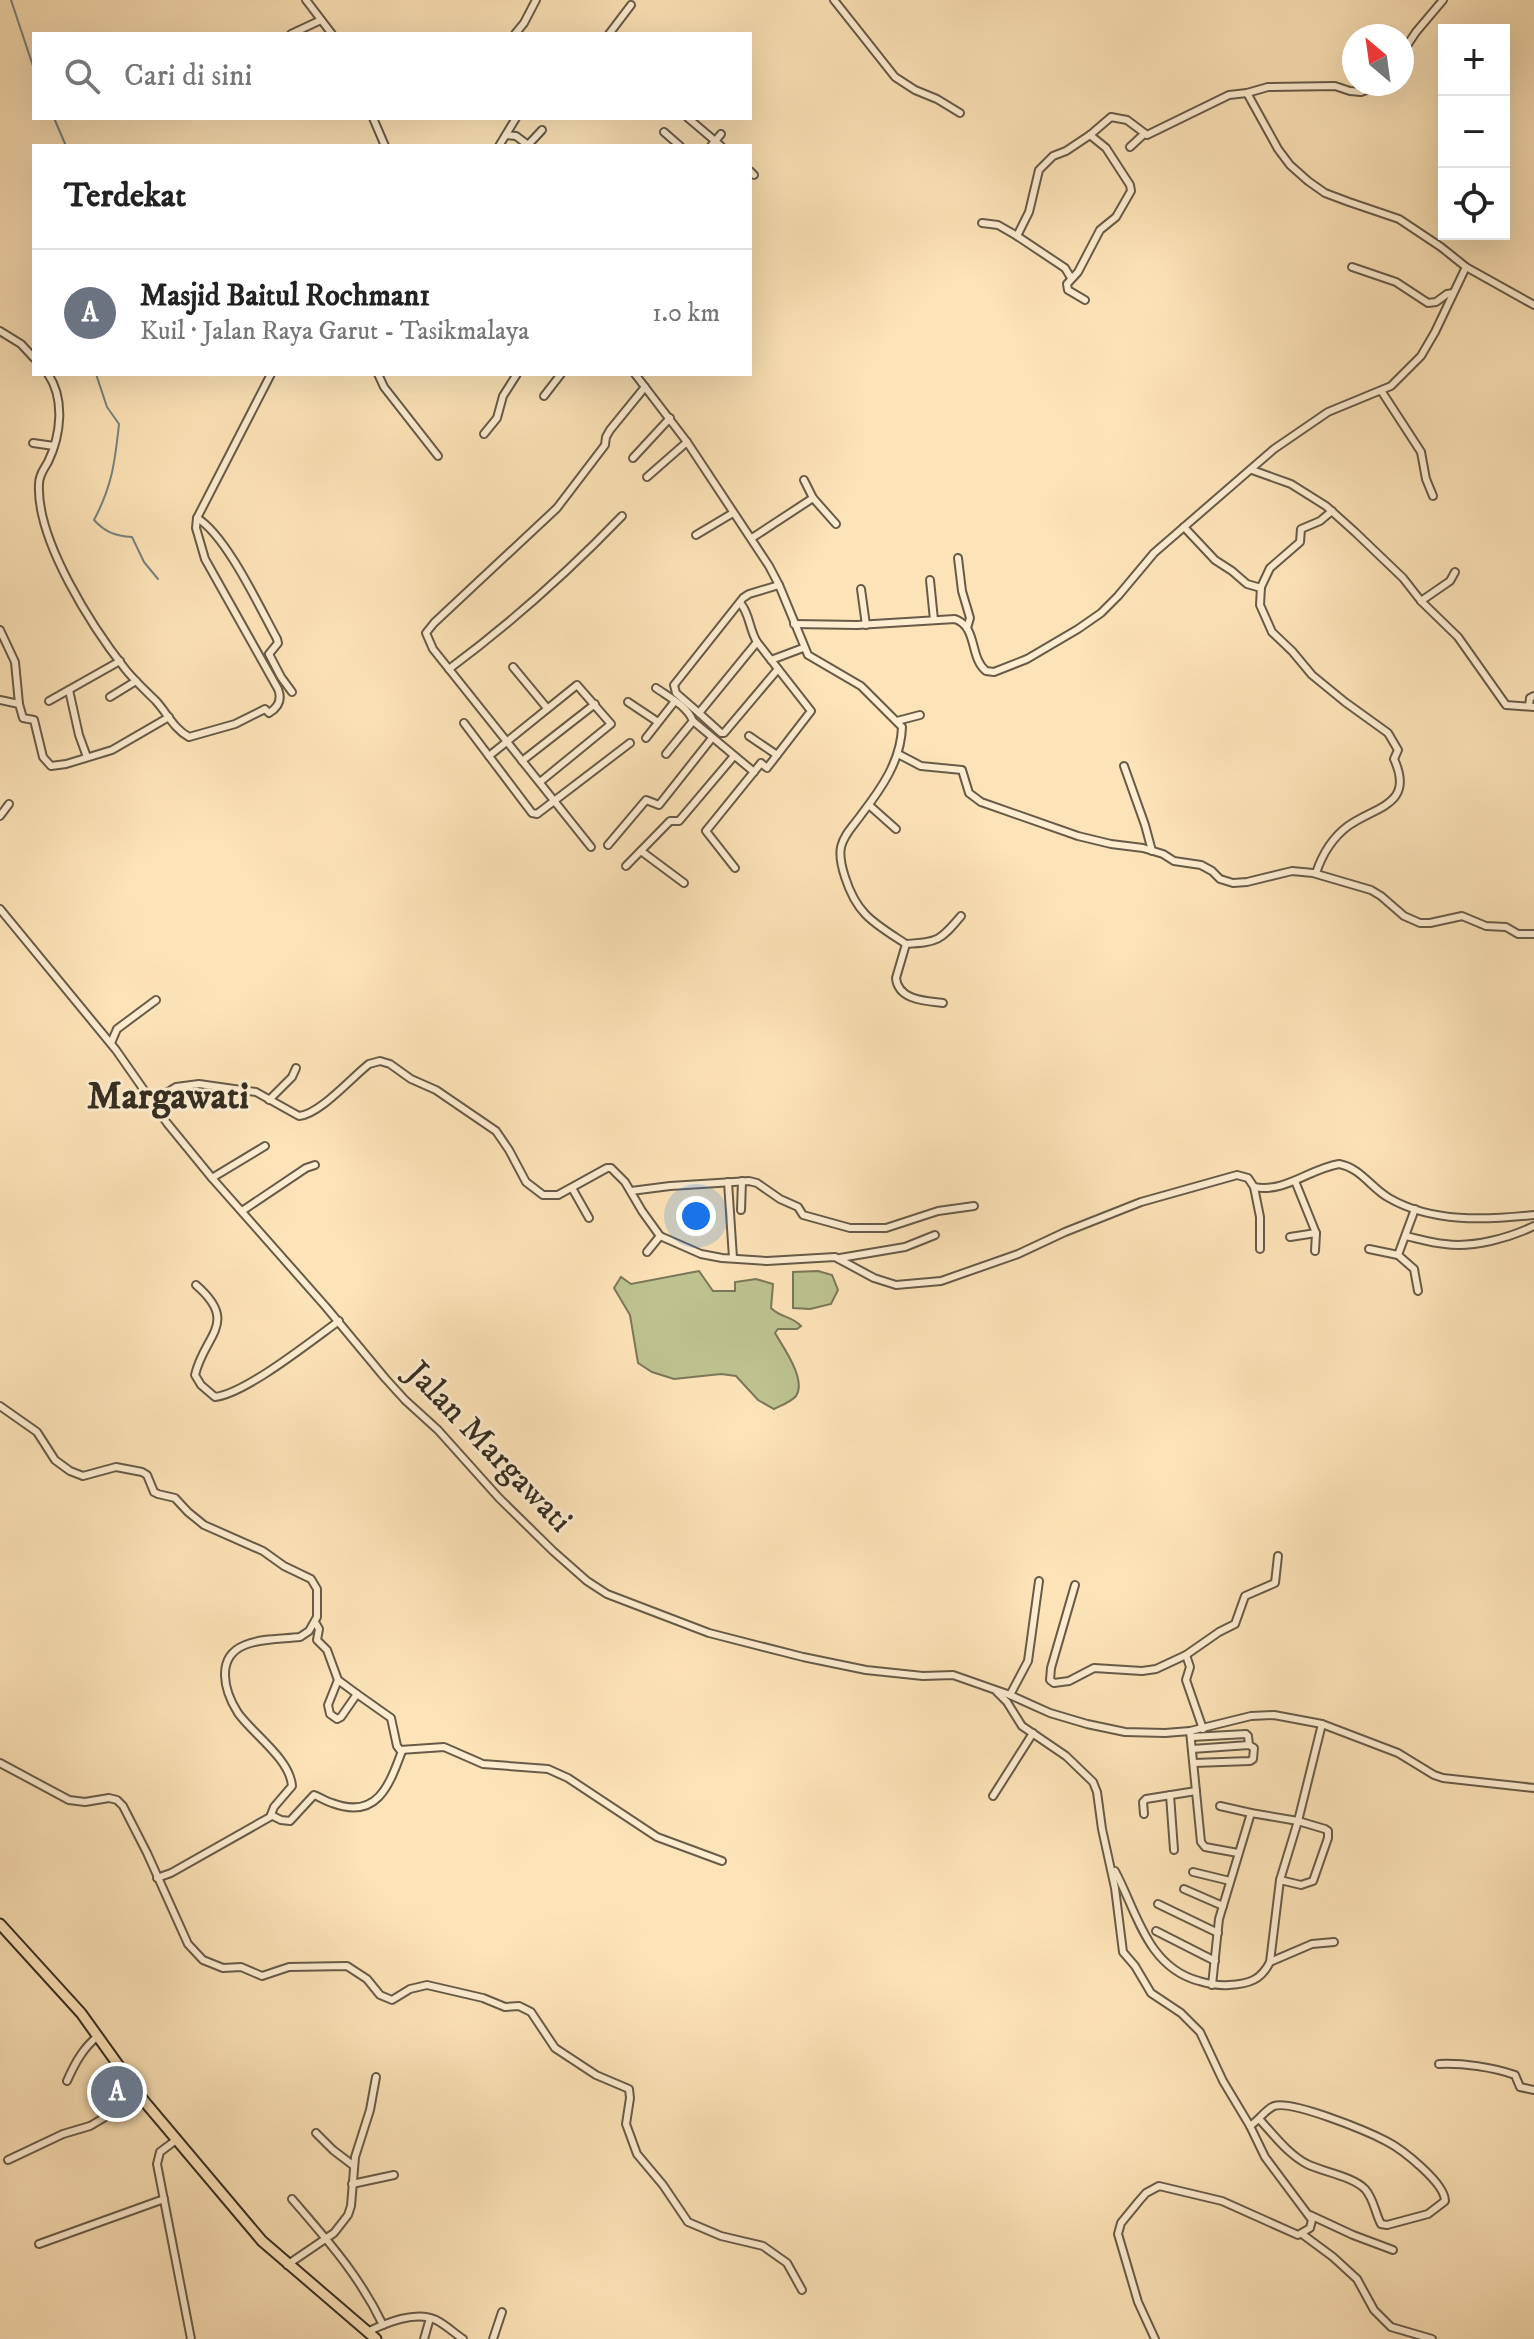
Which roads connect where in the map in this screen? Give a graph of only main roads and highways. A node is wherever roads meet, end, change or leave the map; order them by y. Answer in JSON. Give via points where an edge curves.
{"nodes":[{"id":1,"x":0,"y":1924,"type":"edge"},
{"id":2,"x":376,"y":2339,"type":"edge"}],
"edges":[{"from":1,"to":2,"type":"main road","via":[[81,2013],[176,2140],[262,2241]]}]}
